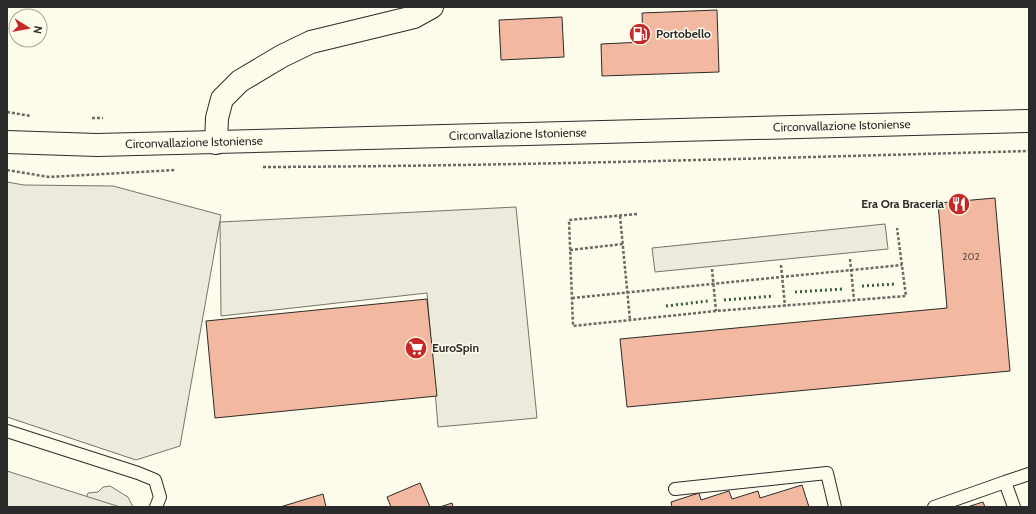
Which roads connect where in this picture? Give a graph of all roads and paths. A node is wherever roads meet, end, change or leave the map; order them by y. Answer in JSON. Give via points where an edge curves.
{"nodes":[{"id":1,"x":432,"y":7,"type":"edge"},
{"id":2,"x":1029,"y":121,"type":"edge"},
{"id":3,"x":7,"y":142,"type":"edge"},
{"id":4,"x":216,"y":143,"type":"junction"},
{"id":5,"x":1029,"y":151,"type":"edge"},
{"id":6,"x":256,"y":168,"type":"dead end"},
{"id":7,"x":7,"y":170,"type":"edge"},
{"id":8,"x":177,"y":170,"type":"dead end"},
{"id":9,"x":637,"y":214,"type":"dead end"},
{"id":10,"x":620,"y":216,"type":"junction"},
{"id":11,"x":897,"y":228,"type":"dead end"},
{"id":12,"x":623,"y":244,"type":"junction"},
{"id":13,"x":570,"y":250,"type":"junction"},
{"id":14,"x":850,"y":259,"type":"dead end"},
{"id":15,"x":781,"y":265,"type":"dead end"},
{"id":16,"x":902,"y":265,"type":"junction"},
{"id":17,"x":712,"y":268,"type":"dead end"},
{"id":18,"x":851,"y":270,"type":"junction"},
{"id":19,"x":782,"y":277,"type":"junction"},
{"id":20,"x":713,"y":284,"type":"junction"},
{"id":21,"x":627,"y":292,"type":"junction"},
{"id":22,"x":572,"y":298,"type":"junction"},
{"id":23,"x":854,"y":300,"type":"junction"},
{"id":24,"x":785,"y":306,"type":"junction"},
{"id":25,"x":716,"y":311,"type":"junction"},
{"id":26,"x":630,"y":320,"type":"junction"},
{"id":27,"x":7,"y":432,"type":"edge"},
{"id":28,"x":1029,"y":474,"type":"edge"},
{"id":29,"x":1005,"y":482,"type":"junction"},
{"id":30,"x":675,"y":489,"type":"dead end"},
{"id":31,"x":156,"y":507,"type":"edge"},
{"id":32,"x":835,"y":507,"type":"edge"},
{"id":33,"x":934,"y":507,"type":"edge"},
{"id":34,"x":1014,"y":507,"type":"edge"}],
"edges":[{"from":1,"to":4,"type":"main road","via":[[414,17],[311,42],[240,81],[222,99],[217,118]]},
{"from":2,"to":4,"type":"main road","name":"Circonvallazione Istoniense"},
{"from":3,"to":4,"type":"main road","name":"Circonvallazione Istoniense","via":[[97,145]]},
{"from":5,"to":6,"type":"path"},
{"from":7,"to":8,"type":"path","via":[[49,177]]},
{"from":9,"to":10,"type":"path"},
{"from":10,"to":12,"type":"path"},
{"from":10,"to":13,"type":"path","via":[[568,220]]},
{"from":11,"to":16,"type":"path"},
{"from":12,"to":13,"type":"path"},
{"from":12,"to":21,"type":"path"},
{"from":13,"to":22,"type":"path"},
{"from":14,"to":18,"type":"path"},
{"from":15,"to":19,"type":"path"},
{"from":16,"to":18,"type":"path"},
{"from":16,"to":23,"type":"path","via":[[906,296]]},
{"from":17,"to":20,"type":"path"},
{"from":18,"to":19,"type":"path"},
{"from":18,"to":23,"type":"path"},
{"from":19,"to":20,"type":"path"},
{"from":19,"to":24,"type":"path"},
{"from":20,"to":21,"type":"path"},
{"from":20,"to":25,"type":"path"},
{"from":21,"to":22,"type":"path"},
{"from":21,"to":26,"type":"path"},
{"from":22,"to":26,"type":"path","via":[[573,326]]},
{"from":23,"to":24,"type":"path"},
{"from":24,"to":25,"type":"path"},
{"from":25,"to":26,"type":"path"},
{"from":27,"to":31,"type":"lane","via":[[155,480],[160,496]]},
{"from":28,"to":29,"type":"lane"},
{"from":29,"to":33,"type":"lane"},
{"from":29,"to":34,"type":"lane"},
{"from":30,"to":32,"type":"lane","via":[[827,473]]}]}
